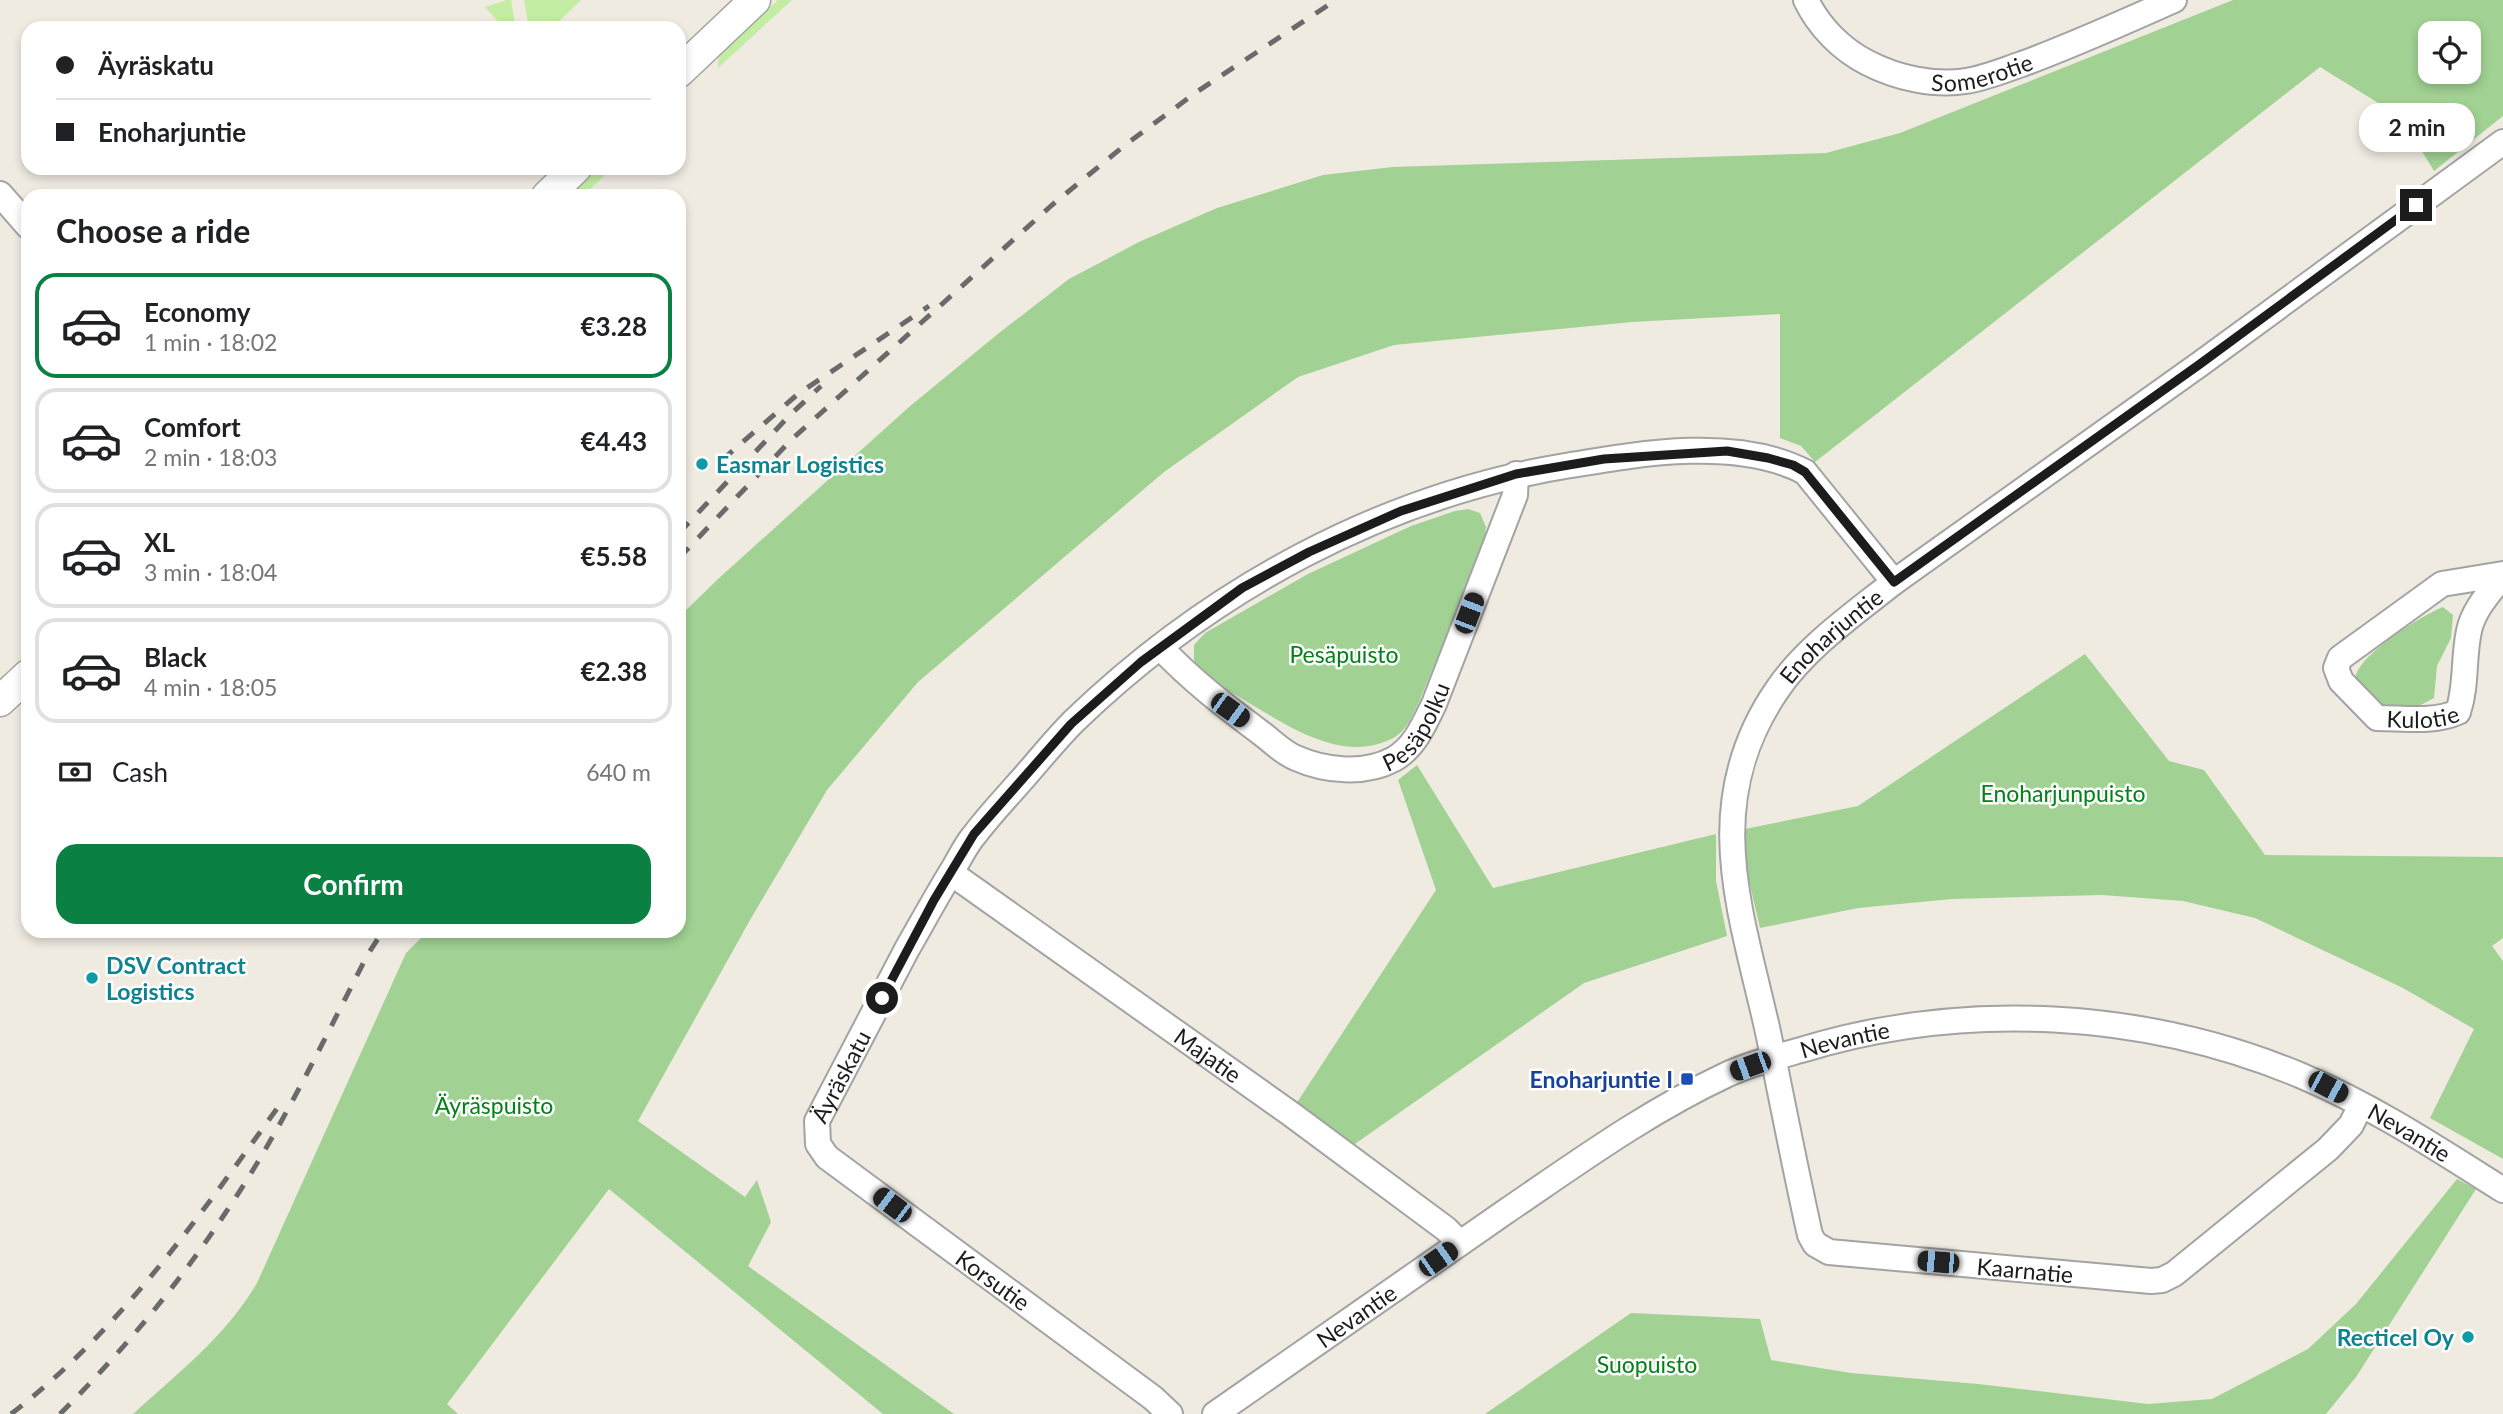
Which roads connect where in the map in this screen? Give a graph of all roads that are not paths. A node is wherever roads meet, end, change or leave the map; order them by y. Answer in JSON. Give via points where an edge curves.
{"nodes":[{"id":1,"x":755,"y":0,"type":"edge"},
{"id":2,"x":1806,"y":0,"type":"edge"},
{"id":3,"x":2174,"y":0,"type":"edge"},
{"id":4,"x":686,"y":65,"type":"edge"},
{"id":5,"x":2503,"y":142,"type":"edge"},
{"id":6,"x":569,"y":175,"type":"edge"},
{"id":7,"x":554,"y":189,"type":"edge"},
{"id":8,"x":0,"y":194,"type":"edge"},
{"id":9,"x":21,"y":218,"type":"edge"},
{"id":10,"x":1516,"y":474,"type":"junction"},
{"id":11,"x":2503,"y":575,"type":"edge"},
{"id":12,"x":1894,"y":582,"type":"junction"},
{"id":13,"x":1160,"y":647,"type":"junction"},
{"id":14,"x":21,"y":682,"type":"edge"},
{"id":15,"x":0,"y":701,"type":"edge"},
{"id":16,"x":951,"y":873,"type":"junction"},
{"id":17,"x":1771,"y":1058,"type":"junction"},
{"id":18,"x":2361,"y":1105,"type":"junction"},
{"id":19,"x":818,"y":1144,"type":"joint"},
{"id":20,"x":2503,"y":1190,"type":"edge"},
{"id":21,"x":1460,"y":1243,"type":"junction"},
{"id":22,"x":1170,"y":1414,"type":"edge"},
{"id":23,"x":1215,"y":1414,"type":"edge"}],
"edges":[{"from":1,"to":4,"type":"street"},
{"from":2,"to":3,"type":"street","name":"Somerotie","via":[[1824,29],[1858,58],[1909,78],[1949,82],[1984,77],[2045,55]]},
{"from":5,"to":12,"type":"street","name":"Enoharjuntie"},
{"from":6,"to":7,"type":"street"},
{"from":8,"to":9,"type":"street"},
{"from":10,"to":12,"type":"street","name":"Äyräskatu","via":[[1604,459],[1727,451],[1793,465],[1805,472]]},
{"from":10,"to":13,"type":"street","name":"Äyräskatu","via":[[1401,511],[1309,552],[1242,588]]},
{"from":10,"to":13,"type":"street","name":"Pesäpolku","via":[[1515,495],[1434,704],[1419,735],[1393,759],[1366,768],[1337,769],[1295,758],[1208,694]]},
{"from":11,"to":11,"type":"street","name":"Kulotie","via":[[2442,584],[2340,658],[2336,668],[2341,681],[2377,718],[2433,719],[2458,712],[2469,630],[2477,610]]},
{"from":12,"to":17,"type":"street","name":"Enoharjuntie","via":[[1805,657],[1778,688],[1742,764],[1731,853]]},
{"from":13,"to":16,"type":"street","name":"Äyräskatu","via":[[1071,724],[974,834]]},
{"from":14,"to":15,"type":"street"},
{"from":16,"to":19,"type":"street","name":"Äyräskatu","via":[[817,1121]]},
{"from":16,"to":21,"type":"street","name":"Majatie","via":[[1291,1114]]},
{"from":17,"to":18,"type":"street","name":"Nevantie","via":[[1829,1041],[1923,1024],[1975,1019],[2069,1020],[2164,1034],[2244,1055],[2299,1074]]},
{"from":17,"to":18,"type":"street","name":"Kaarnatie","via":[[1815,1244],[1829,1252],[2151,1281],[2174,1274],[2328,1149],[2351,1125]]},
{"from":17,"to":21,"type":"street","name":"Nevantie","via":[[1728,1074],[1621,1133]]},
{"from":18,"to":20,"type":"street","name":"Nevantie"},
{"from":19,"to":22,"type":"street","name":"Korsutie","via":[[827,1157]]},
{"from":21,"to":23,"type":"street","name":"Nevantie"}]}
